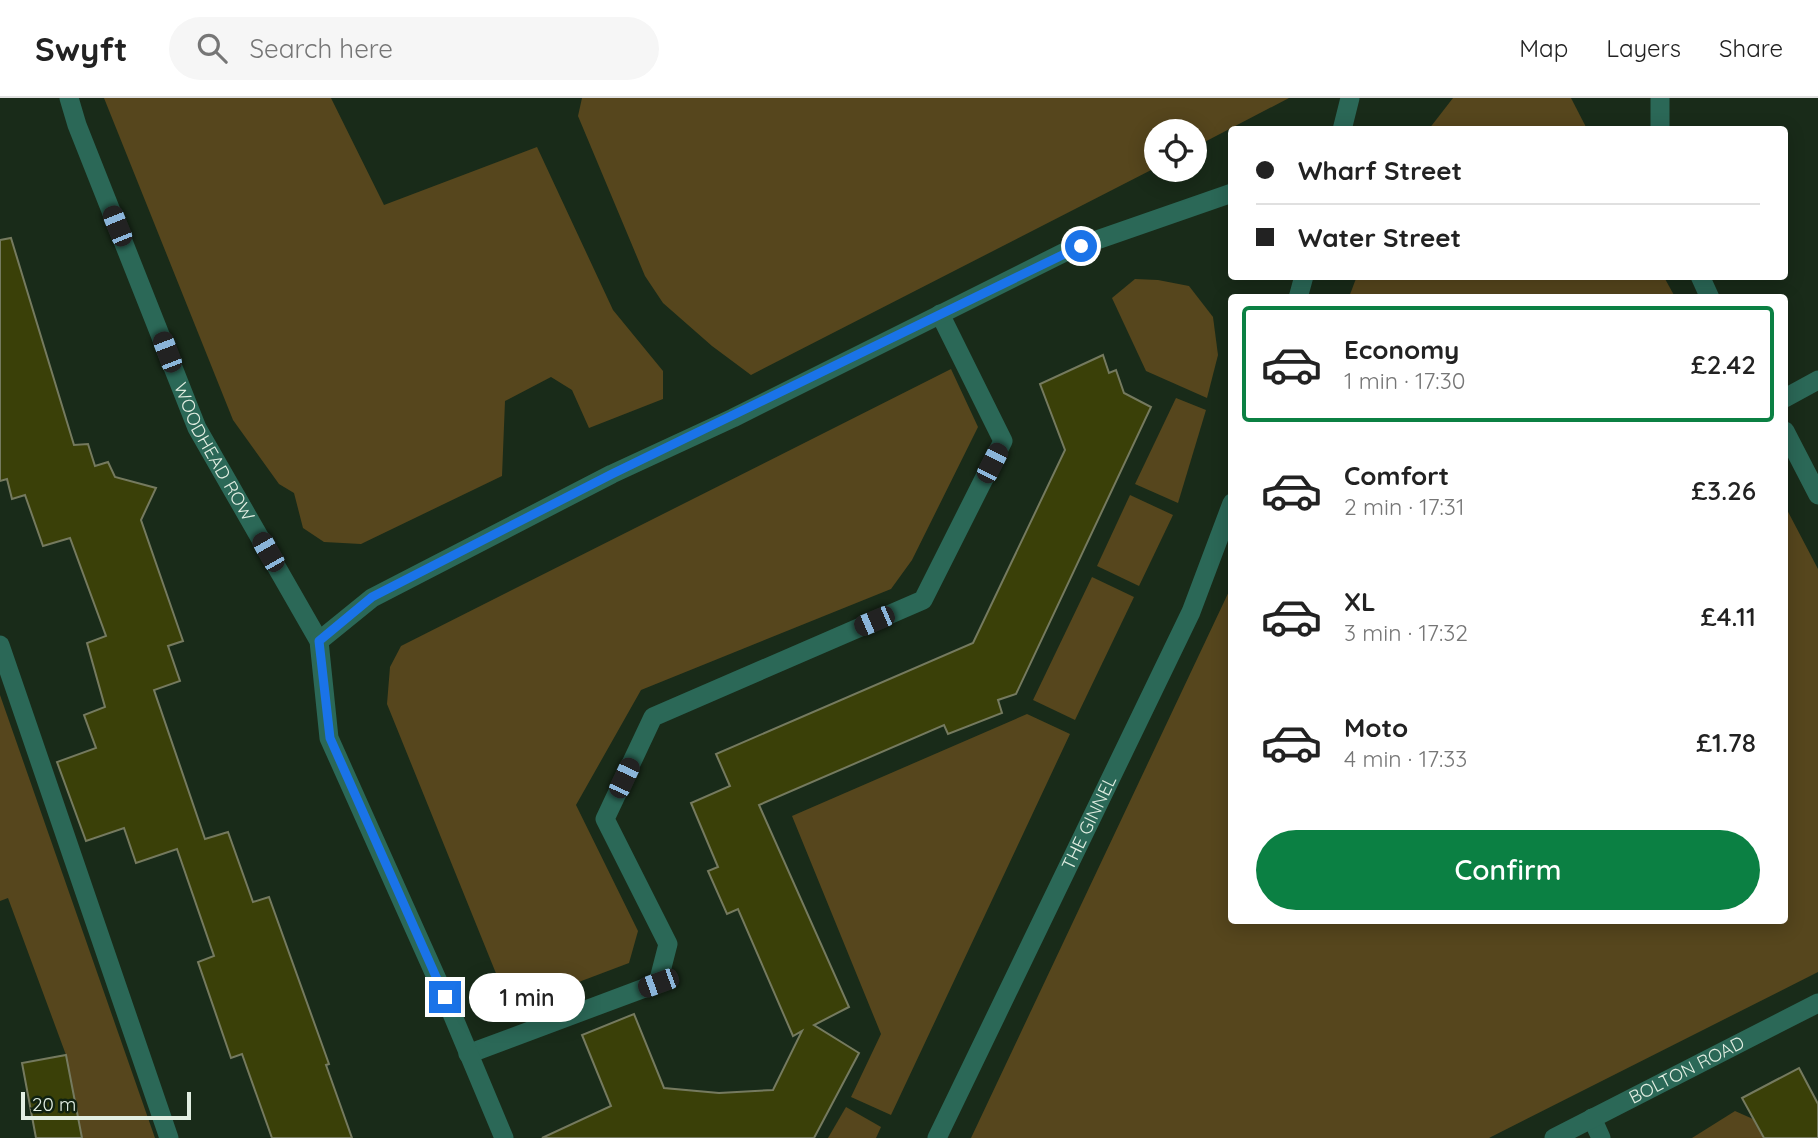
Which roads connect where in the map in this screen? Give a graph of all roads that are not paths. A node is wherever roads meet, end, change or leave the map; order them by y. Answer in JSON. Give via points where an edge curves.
{"nodes":[{"id":1,"x":69,"y":98,"type":"edge"},
{"id":2,"x":1350,"y":98,"type":"edge"},
{"id":3,"x":1660,"y":98,"type":"edge"},
{"id":4,"x":1343,"y":126,"type":"edge"},
{"id":5,"x":1660,"y":126,"type":"edge"},
{"id":6,"x":1228,"y":194,"type":"edge"},
{"id":7,"x":940,"y":314,"type":"junction"},
{"id":8,"x":1818,"y":380,"type":"edge"},
{"id":9,"x":1788,"y":396,"type":"edge"},
{"id":10,"x":1788,"y":437,"type":"edge"},
{"id":11,"x":1818,"y":495,"type":"edge"},
{"id":12,"x":1228,"y":514,"type":"edge"},
{"id":13,"x":319,"y":641,"type":"junction"},
{"id":14,"x":0,"y":645,"type":"edge"},
{"id":15,"x":1818,"y":1003,"type":"edge"},
{"id":16,"x":468,"y":1054,"type":"junction"},
{"id":17,"x":1592,"y":1118,"type":"junction"},
{"id":18,"x":169,"y":1138,"type":"edge"},
{"id":19,"x":504,"y":1138,"type":"edge"},
{"id":20,"x":937,"y":1138,"type":"edge"},
{"id":21,"x":1554,"y":1138,"type":"edge"},
{"id":22,"x":1601,"y":1138,"type":"edge"}],
"edges":[{"from":1,"to":13,"type":"street","name":"WOODHEAD ROW","via":[[197,428]]},
{"from":2,"to":4,"type":"street"},
{"from":3,"to":5,"type":"street"},
{"from":6,"to":7,"type":"street","via":[[1071,249]]},
{"from":7,"to":13,"type":"street","via":[[372,597]]},
{"from":7,"to":16,"type":"street","via":[[1003,441],[923,600],[653,717],[605,819],[668,944],[658,983]]},
{"from":8,"to":9,"type":"street"},
{"from":10,"to":11,"type":"street"},
{"from":12,"to":20,"type":"street","name":"THE GINNEL","via":[[1191,612]]},
{"from":13,"to":16,"type":"street","via":[[330,738]]},
{"from":14,"to":18,"type":"street"},
{"from":15,"to":17,"type":"street","name":"BOLTON ROAD"},
{"from":16,"to":19,"type":"street"},
{"from":17,"to":21,"type":"street","name":"BOLTON ROAD"},
{"from":17,"to":22,"type":"street"}]}
